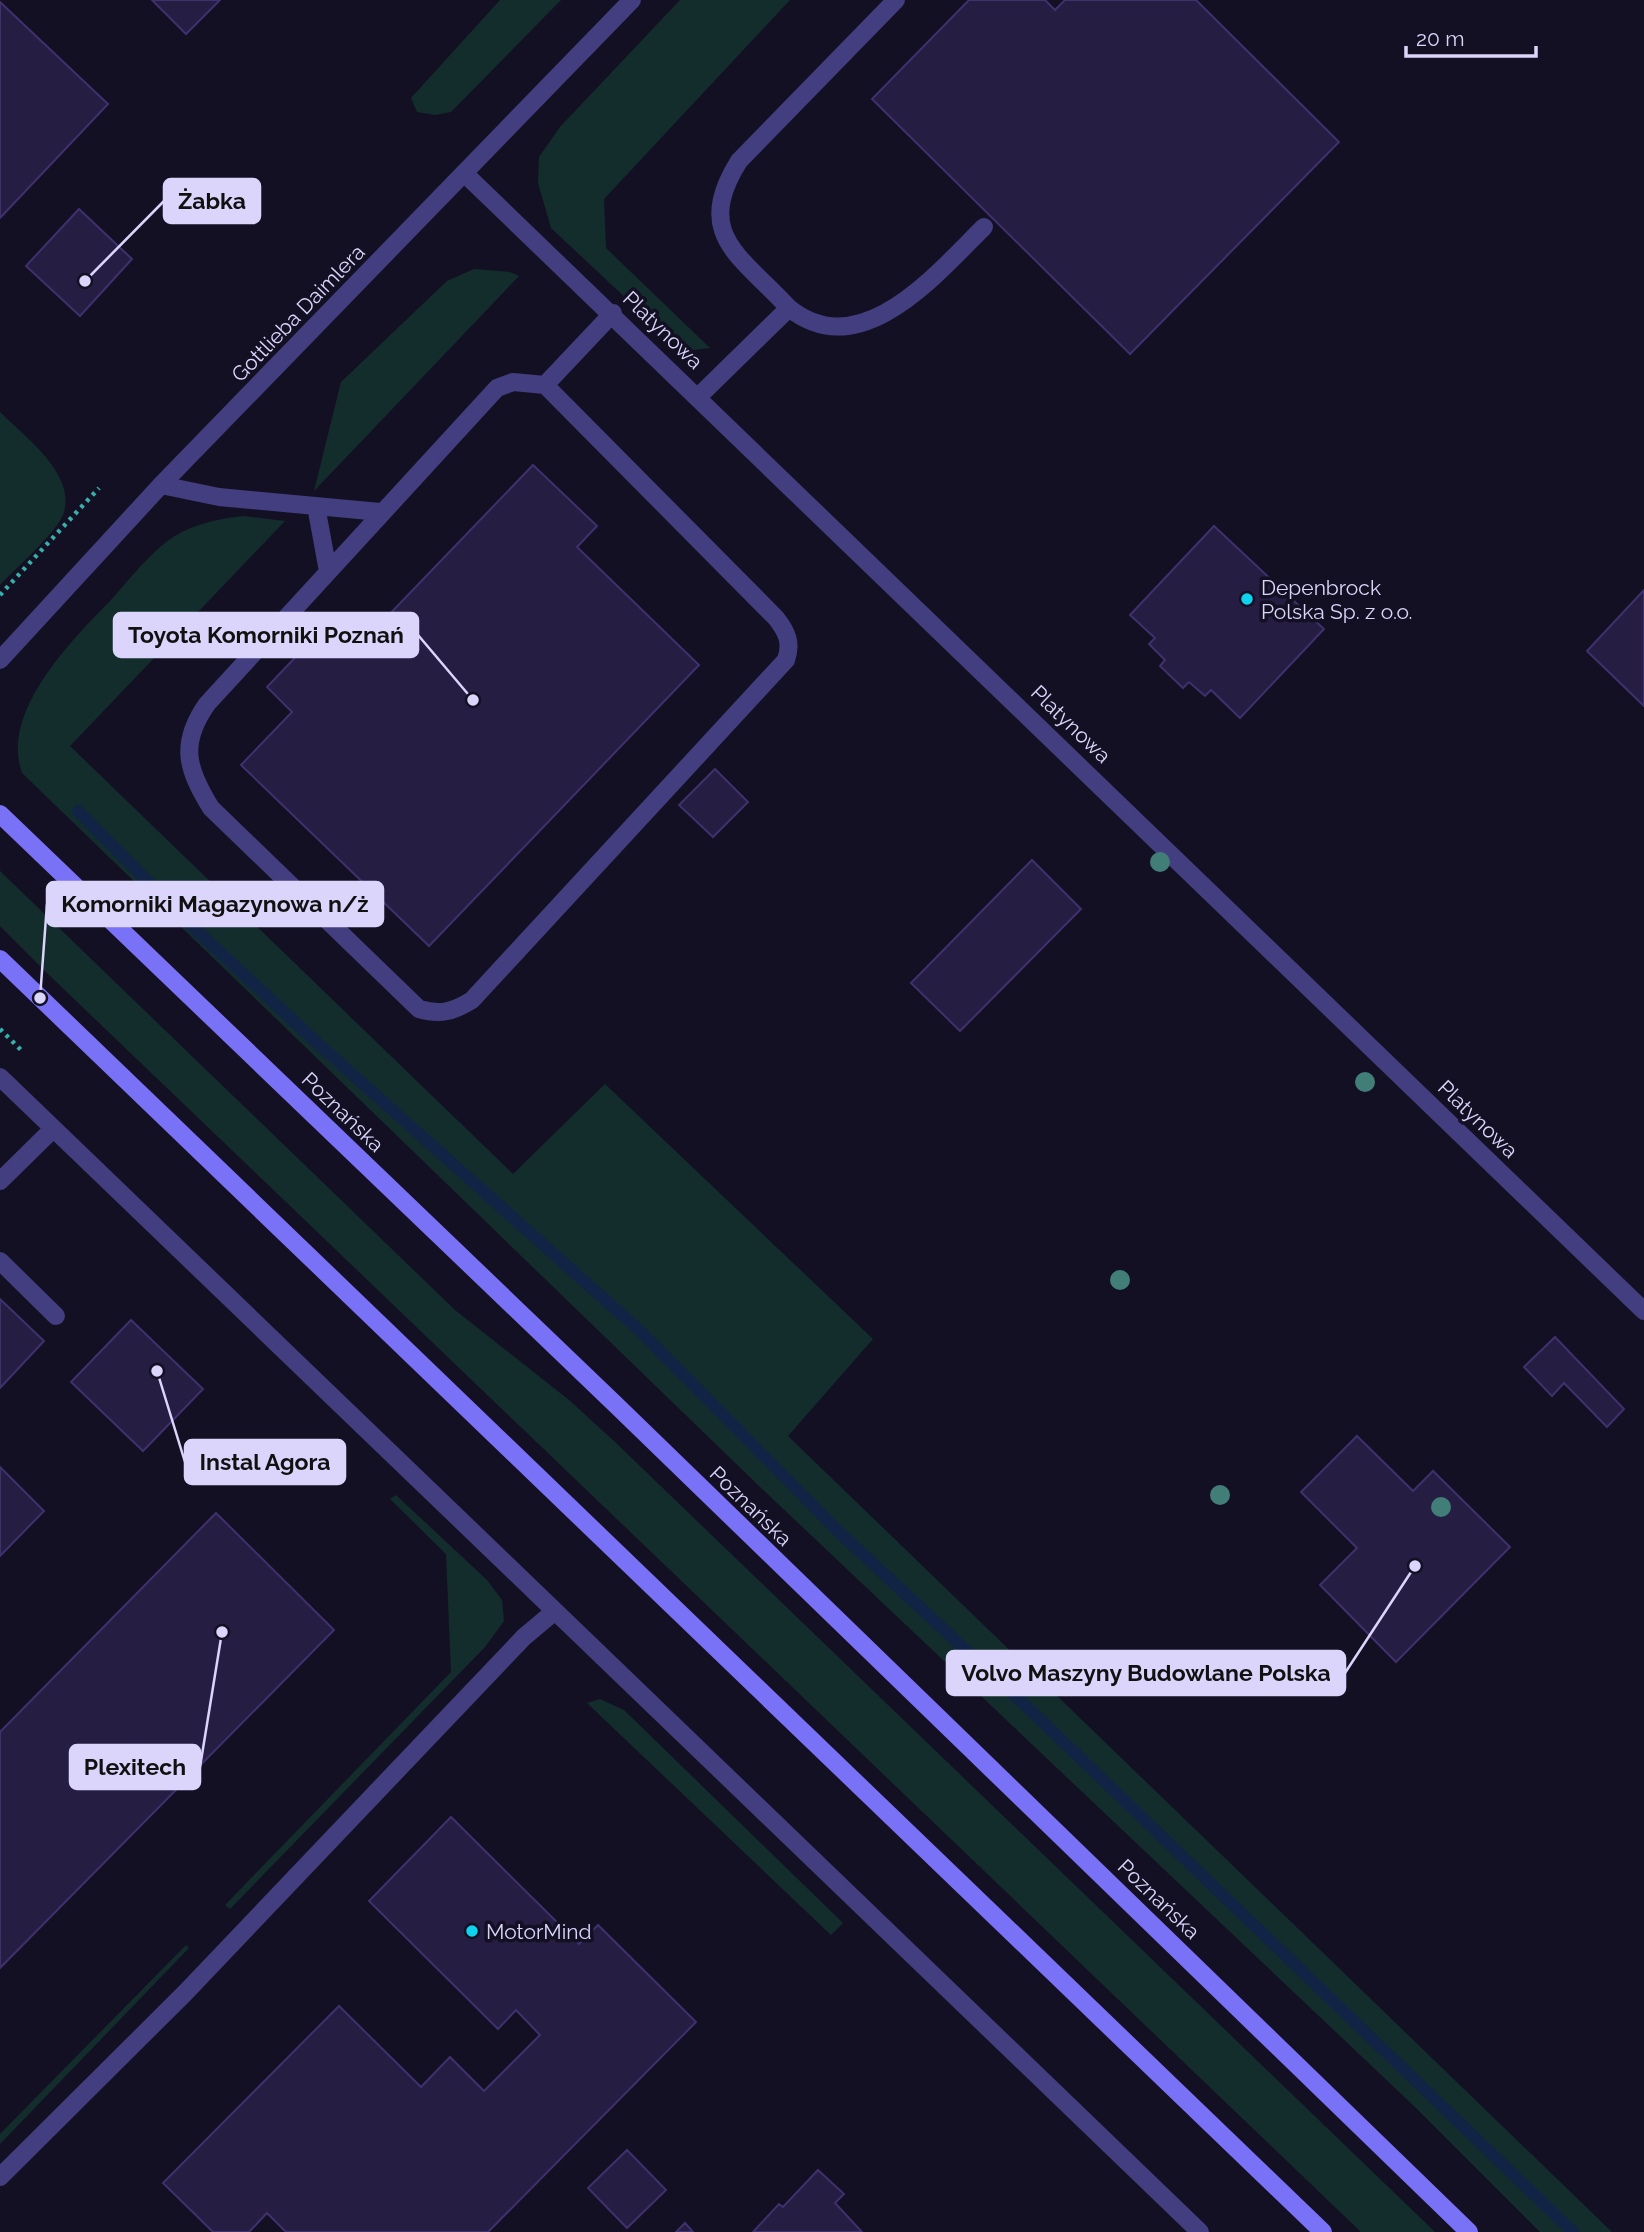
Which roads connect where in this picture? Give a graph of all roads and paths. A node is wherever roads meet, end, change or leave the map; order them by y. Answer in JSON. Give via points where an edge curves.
{"nodes":[{"id":1,"x":632,"y":0,"type":"edge"},
{"id":2,"x":896,"y":0,"type":"edge"},
{"id":3,"x":464,"y":173,"type":"junction"},
{"id":4,"x":984,"y":227,"type":"dead end"},
{"id":5,"x":789,"y":308,"type":"junction"},
{"id":6,"x":613,"y":313,"type":"junction"},
{"id":7,"x":545,"y":386,"type":"junction"},
{"id":8,"x":699,"y":396,"type":"junction"},
{"id":9,"x":161,"y":485,"type":"junction"},
{"id":10,"x":99,"y":488,"type":"dead end"},
{"id":11,"x":316,"y":506,"type":"junction"},
{"id":12,"x":380,"y":512,"type":"junction"},
{"id":13,"x":328,"y":570,"type":"junction"},
{"id":14,"x":1,"y":592,"type":"edge"},
{"id":15,"x":0,"y":660,"type":"edge"},
{"id":16,"x":0,"y":814,"type":"edge"},
{"id":17,"x":0,"y":958,"type":"edge"},
{"id":18,"x":0,"y":1077,"type":"edge"},
{"id":19,"x":53,"y":1129,"type":"junction"},
{"id":20,"x":0,"y":1181,"type":"edge"},
{"id":21,"x":0,"y":1261,"type":"edge"},
{"id":22,"x":1644,"y":1311,"type":"edge"},
{"id":23,"x":56,"y":1316,"type":"dead end"},
{"id":24,"x":555,"y":1611,"type":"junction"},
{"id":25,"x":0,"y":2177,"type":"edge"},
{"id":26,"x":1200,"y":2232,"type":"edge"},
{"id":27,"x":1324,"y":2232,"type":"edge"},
{"id":28,"x":1469,"y":2232,"type":"edge"}],
"edges":[{"from":1,"to":3,"type":"street","name":"Gottlieba Daimlera"},
{"from":2,"to":5,"type":"street","via":[[739,161],[725,183],[718,207],[719,227],[729,244]]},
{"from":3,"to":6,"type":"street","name":"Platynowa"},
{"from":3,"to":9,"type":"street","name":"Gottlieba Daimlera"},
{"from":4,"to":5,"type":"street","via":[[916,293],[878,317],[851,325],[823,326],[802,319]]},
{"from":5,"to":8,"type":"street"},
{"from":6,"to":7,"type":"street"},
{"from":6,"to":8,"type":"street","name":"Platynowa"},
{"from":7,"to":12,"type":"street","via":[[513,382],[497,388]]},
{"from":7,"to":13,"type":"street","via":[[776,618],[790,649],[786,660],[472,1000],[456,1010],[436,1014],[419,1009],[211,808],[195,783],[189,760],[195,722]]},
{"from":8,"to":22,"type":"street","name":"Platynowa"},
{"from":9,"to":11,"type":"street","via":[[219,497]]},
{"from":9,"to":15,"type":"street","name":"Gottlieba Daimlera"},
{"from":10,"to":14,"type":"path"},
{"from":11,"to":12,"type":"street"},
{"from":11,"to":13,"type":"street"},
{"from":12,"to":13,"type":"street"},
{"from":16,"to":28,"type":"main road","name":"Poznańska"},
{"from":17,"to":27,"type":"main road"},
{"from":18,"to":19,"type":"street"},
{"from":19,"to":20,"type":"street"},
{"from":19,"to":24,"type":"street"},
{"from":21,"to":23,"type":"street"},
{"from":24,"to":25,"type":"street","via":[[524,1637],[185,1993]]},
{"from":24,"to":26,"type":"street"}]}
